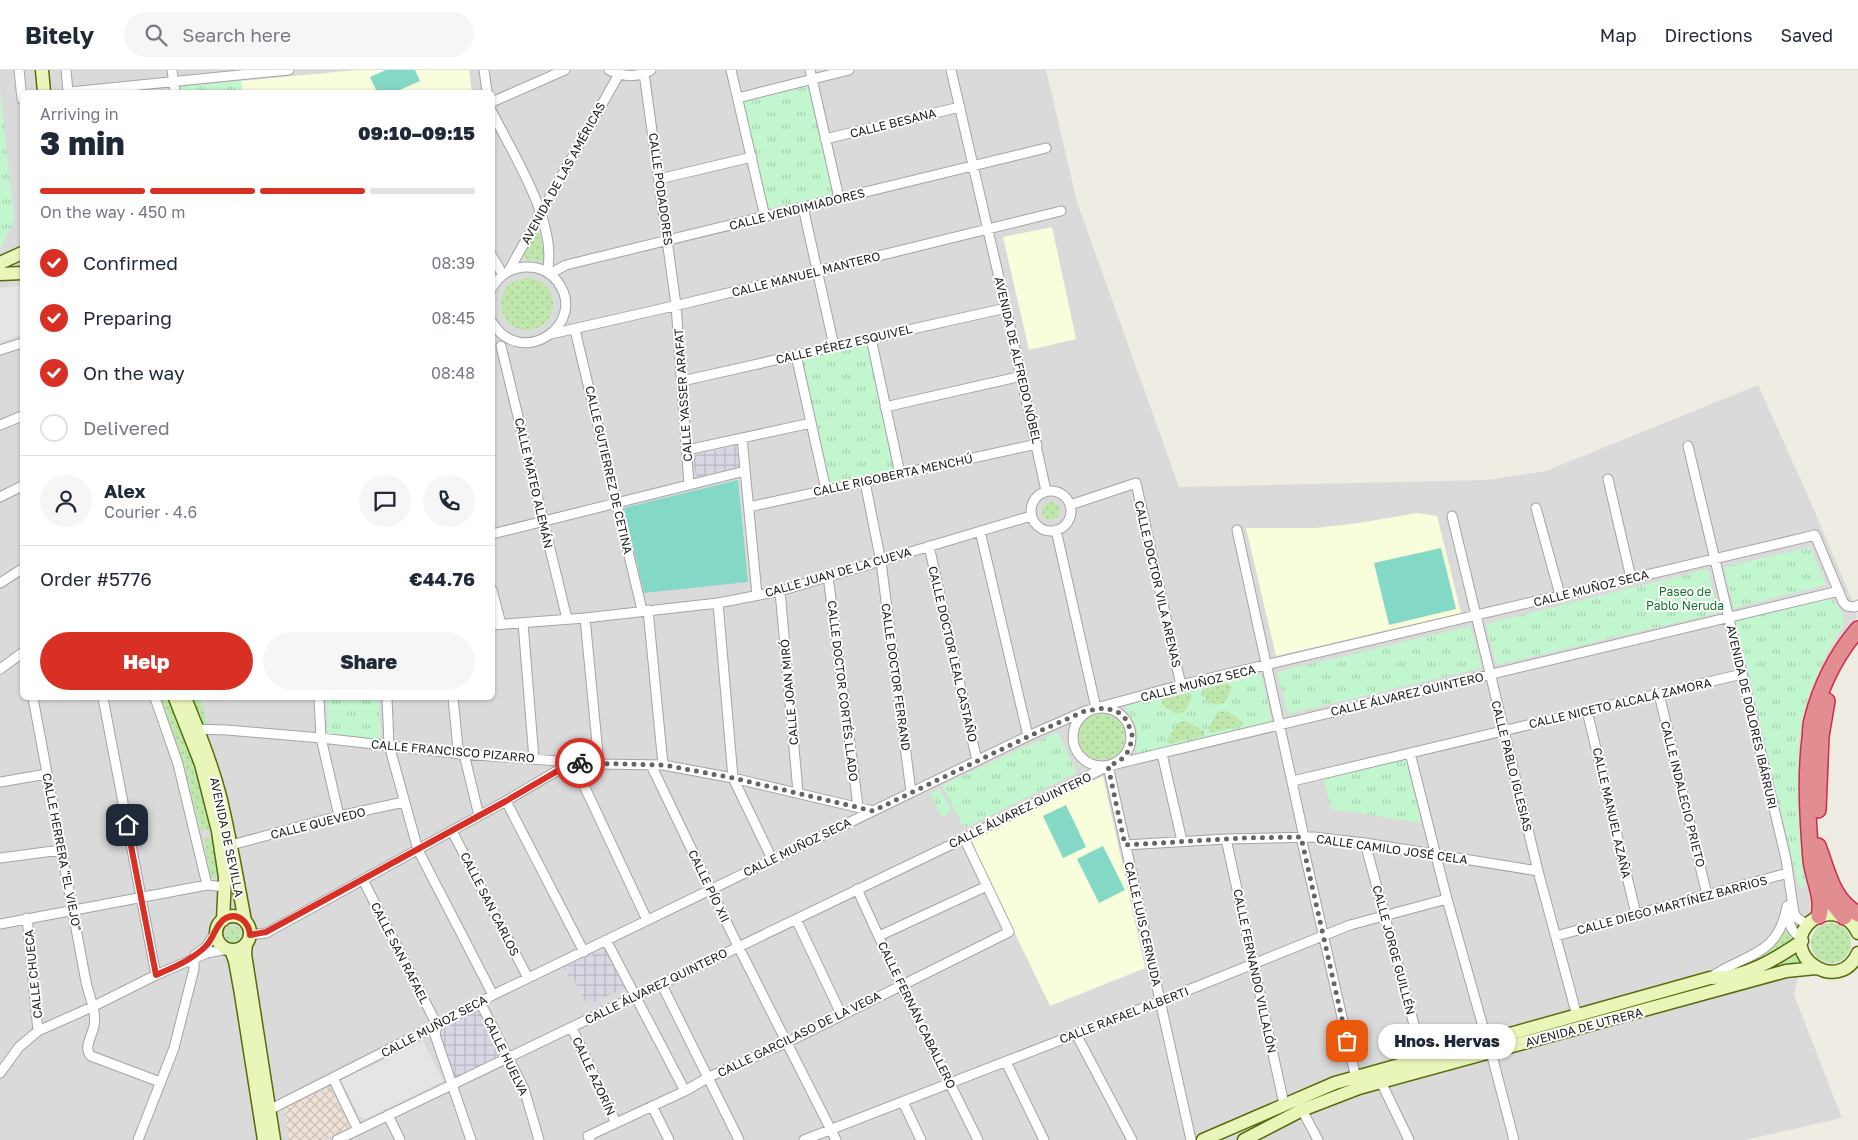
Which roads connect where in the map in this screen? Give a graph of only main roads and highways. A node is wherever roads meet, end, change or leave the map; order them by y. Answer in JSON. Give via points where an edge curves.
{"nodes":[{"id":1,"x":1858,"y":630,"type":"edge"},
{"id":2,"x":1858,"y":640,"type":"edge"},
{"id":3,"x":1814,"y":920,"type":"road end"},
{"id":4,"x":1855,"y":924,"type":"edge"}],
"edges":[{"from":1,"to":3,"type":"highway","via":[[1843,649],[1826,682],[1811,725],[1807,769],[1811,855],[1821,902]]},
{"from":2,"to":4,"type":"highway","via":[[1838,674],[1823,718],[1818,846],[1826,889],[1836,908]]}]}
